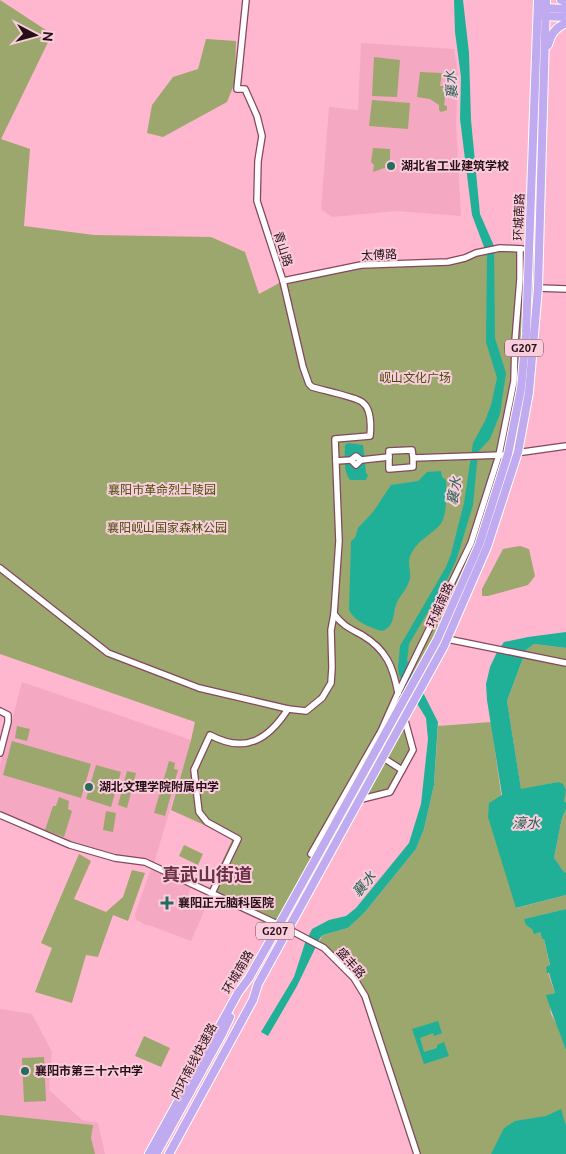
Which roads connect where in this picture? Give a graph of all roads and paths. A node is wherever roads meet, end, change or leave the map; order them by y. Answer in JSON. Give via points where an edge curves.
{"nodes":[{"id":1,"x":246,"y":0,"type":"edge"},
{"id":2,"x":561,"y":0,"type":"edge"},
{"id":3,"x":566,"y":2,"type":"edge"},
{"id":4,"x":542,"y":8,"type":"edge"},
{"id":5,"x":566,"y":9,"type":"edge"},
{"id":6,"x":566,"y":17,"type":"edge"},
{"id":7,"x":566,"y":24,"type":"edge"},
{"id":8,"x":544,"y":57,"type":"junction"},
{"id":9,"x":520,"y":249,"type":"junction"},
{"id":10,"x":529,"y":250,"type":"junction"},
{"id":11,"x":283,"y":281,"type":"junction"},
{"id":12,"x":538,"y":288,"type":"junction"},
{"id":13,"x":566,"y":289,"type":"edge"},
{"id":14,"x":566,"y":446,"type":"edge"},
{"id":15,"x":518,"y":452,"type":"junction"},
{"id":16,"x":508,"y":454,"type":"junction"},
{"id":17,"x":499,"y":455,"type":"junction"},
{"id":18,"x":389,"y":457,"type":"junction"},
{"id":19,"x":413,"y":458,"type":"junction"},
{"id":20,"x":339,"y":461,"type":"junction"},
{"id":21,"x":0,"y":568,"type":"edge"},
{"id":22,"x":334,"y":614,"type":"junction"},
{"id":23,"x":447,"y":638,"type":"junction"},
{"id":24,"x":566,"y":662,"type":"edge"},
{"id":25,"x":398,"y":693,"type":"junction"},
{"id":26,"x":288,"y":708,"type":"junction"},
{"id":27,"x":0,"y":711,"type":"edge"},
{"id":28,"x":403,"y":712,"type":"junction"},
{"id":29,"x":0,"y":752,"type":"edge"},
{"id":30,"x":382,"y":757,"type":"junction"},
{"id":31,"x":402,"y":770,"type":"junction"},
{"id":32,"x":358,"y":800,"type":"junction"},
{"id":33,"x":0,"y":815,"type":"edge"},
{"id":34,"x":311,"y":854,"type":"dead end"},
{"id":35,"x":212,"y":893,"type":"junction"},
{"id":36,"x":279,"y":925,"type":"junction"},
{"id":37,"x":288,"y":929,"type":"junction"},
{"id":38,"x":249,"y":978,"type":"junction"},
{"id":39,"x":258,"y":984,"type":"junction"},
{"id":40,"x":225,"y":1036,"type":"junction"},
{"id":41,"x":149,"y":1154,"type":"edge"},
{"id":42,"x":156,"y":1154,"type":"edge"},
{"id":43,"x":163,"y":1154,"type":"edge"},
{"id":44,"x":169,"y":1154,"type":"edge"},
{"id":45,"x":417,"y":1154,"type":"edge"}],
"edges":[{"from":1,"to":11,"type":"street","name":"青山路","via":[[237,89],[245,89],[258,116],[262,136],[257,201]]},
{"from":2,"to":3,"type":"highway"},
{"from":4,"to":5,"type":"highway"},
{"from":4,"to":6,"type":"highway"},
{"from":4,"to":8,"type":"highway","name":"环城南路"},
{"from":4,"to":10,"type":"highway","name":"环城南路","number":"G207"},
{"from":7,"to":8,"type":"highway","via":[[558,27],[550,38]]},
{"from":8,"to":12,"type":"highway","name":"环城南路"},
{"from":9,"to":10,"type":"street","name":"太傅路"},
{"from":9,"to":11,"type":"street","name":"太傅路","via":[[500,248],[448,262],[361,265]]},
{"from":9,"to":17,"type":"street","via":[[514,381]]},
{"from":10,"to":16,"type":"highway","name":"环城南路","number":"G207","via":[[521,389]]},
{"from":11,"to":20,"type":"street","name":"青山路","via":[[309,384],[362,402],[368,411],[370,436],[335,439]]},
{"from":12,"to":13,"type":"street"},
{"from":12,"to":15,"type":"highway","name":"环城南路","via":[[529,392]]},
{"from":14,"to":15,"type":"street"},
{"from":15,"to":16,"type":"street"},
{"from":15,"to":23,"type":"highway","name":"环城南路","via":[[487,547]]},
{"from":16,"to":17,"type":"street"},
{"from":16,"to":28,"type":"highway","name":"环城南路","number":"G207","via":[[479,545]]},
{"from":17,"to":19,"type":"street"},
{"from":17,"to":25,"type":"street","via":[[471,543]]},
{"from":18,"to":19,"type":"street","via":[[388,451],[412,450]]},
{"from":18,"to":19,"type":"street","via":[[389,469],[413,467]]},
{"from":18,"to":20,"type":"street","via":[[363,460],[356,456]]},
{"from":20,"to":22,"type":"street","via":[[339,541]]},
{"from":21,"to":26,"type":"street","via":[[108,652],[198,688]]},
{"from":22,"to":25,"type":"street","via":[[342,625],[382,651],[391,664]]},
{"from":22,"to":26,"type":"street","via":[[331,683],[322,698],[306,711]]},
{"from":23,"to":24,"type":"street"},
{"from":23,"to":28,"type":"highway","name":"环城南路","via":[[424,682]]},
{"from":25,"to":34,"type":"street","via":[[381,731]]},
{"from":26,"to":35,"type":"street","via":[[280,721],[255,741],[233,744],[210,735],[194,770],[199,812],[207,822],[238,839]]},
{"from":27,"to":29,"type":"street","via":[[8,715],[8,722]]},
{"from":28,"to":30,"type":"highway","name":"环城南路"},
{"from":28,"to":31,"type":"street","via":[[413,750]]},
{"from":28,"to":36,"type":"highway","name":"环城南路","number":"G207"},
{"from":30,"to":31,"type":"street"},
{"from":30,"to":32,"type":"highway","name":"环城南路"},
{"from":31,"to":32,"type":"street","via":[[390,792]]},
{"from":32,"to":37,"type":"highway","name":"环城南路"},
{"from":33,"to":35,"type":"street","name":"盛丰路","via":[[70,845],[115,858],[145,862]]},
{"from":35,"to":36,"type":"street","name":"盛丰路"},
{"from":36,"to":37,"type":"street","name":"盛丰路"},
{"from":36,"to":38,"type":"highway","name":"环城南路","number":"G207"},
{"from":37,"to":39,"type":"highway","name":"环城南路"},
{"from":37,"to":45,"type":"street","name":"盛丰路","via":[[324,948],[354,978],[365,996]]},
{"from":38,"to":40,"type":"highway","name":"内环南线快速路","number":"G207"},
{"from":38,"to":41,"type":"highway","name":"环城南路","number":"G207"},
{"from":39,"to":40,"type":"highway","name":"内环南线快速路","number":"G207"},
{"from":39,"to":44,"type":"highway","name":"环城南路","via":[[253,1000]]},
{"from":40,"to":42,"type":"highway","name":"内环南线快速路","number":"G207"},
{"from":40,"to":43,"type":"highway","name":"内环南线快速路","number":"G207"}]}
